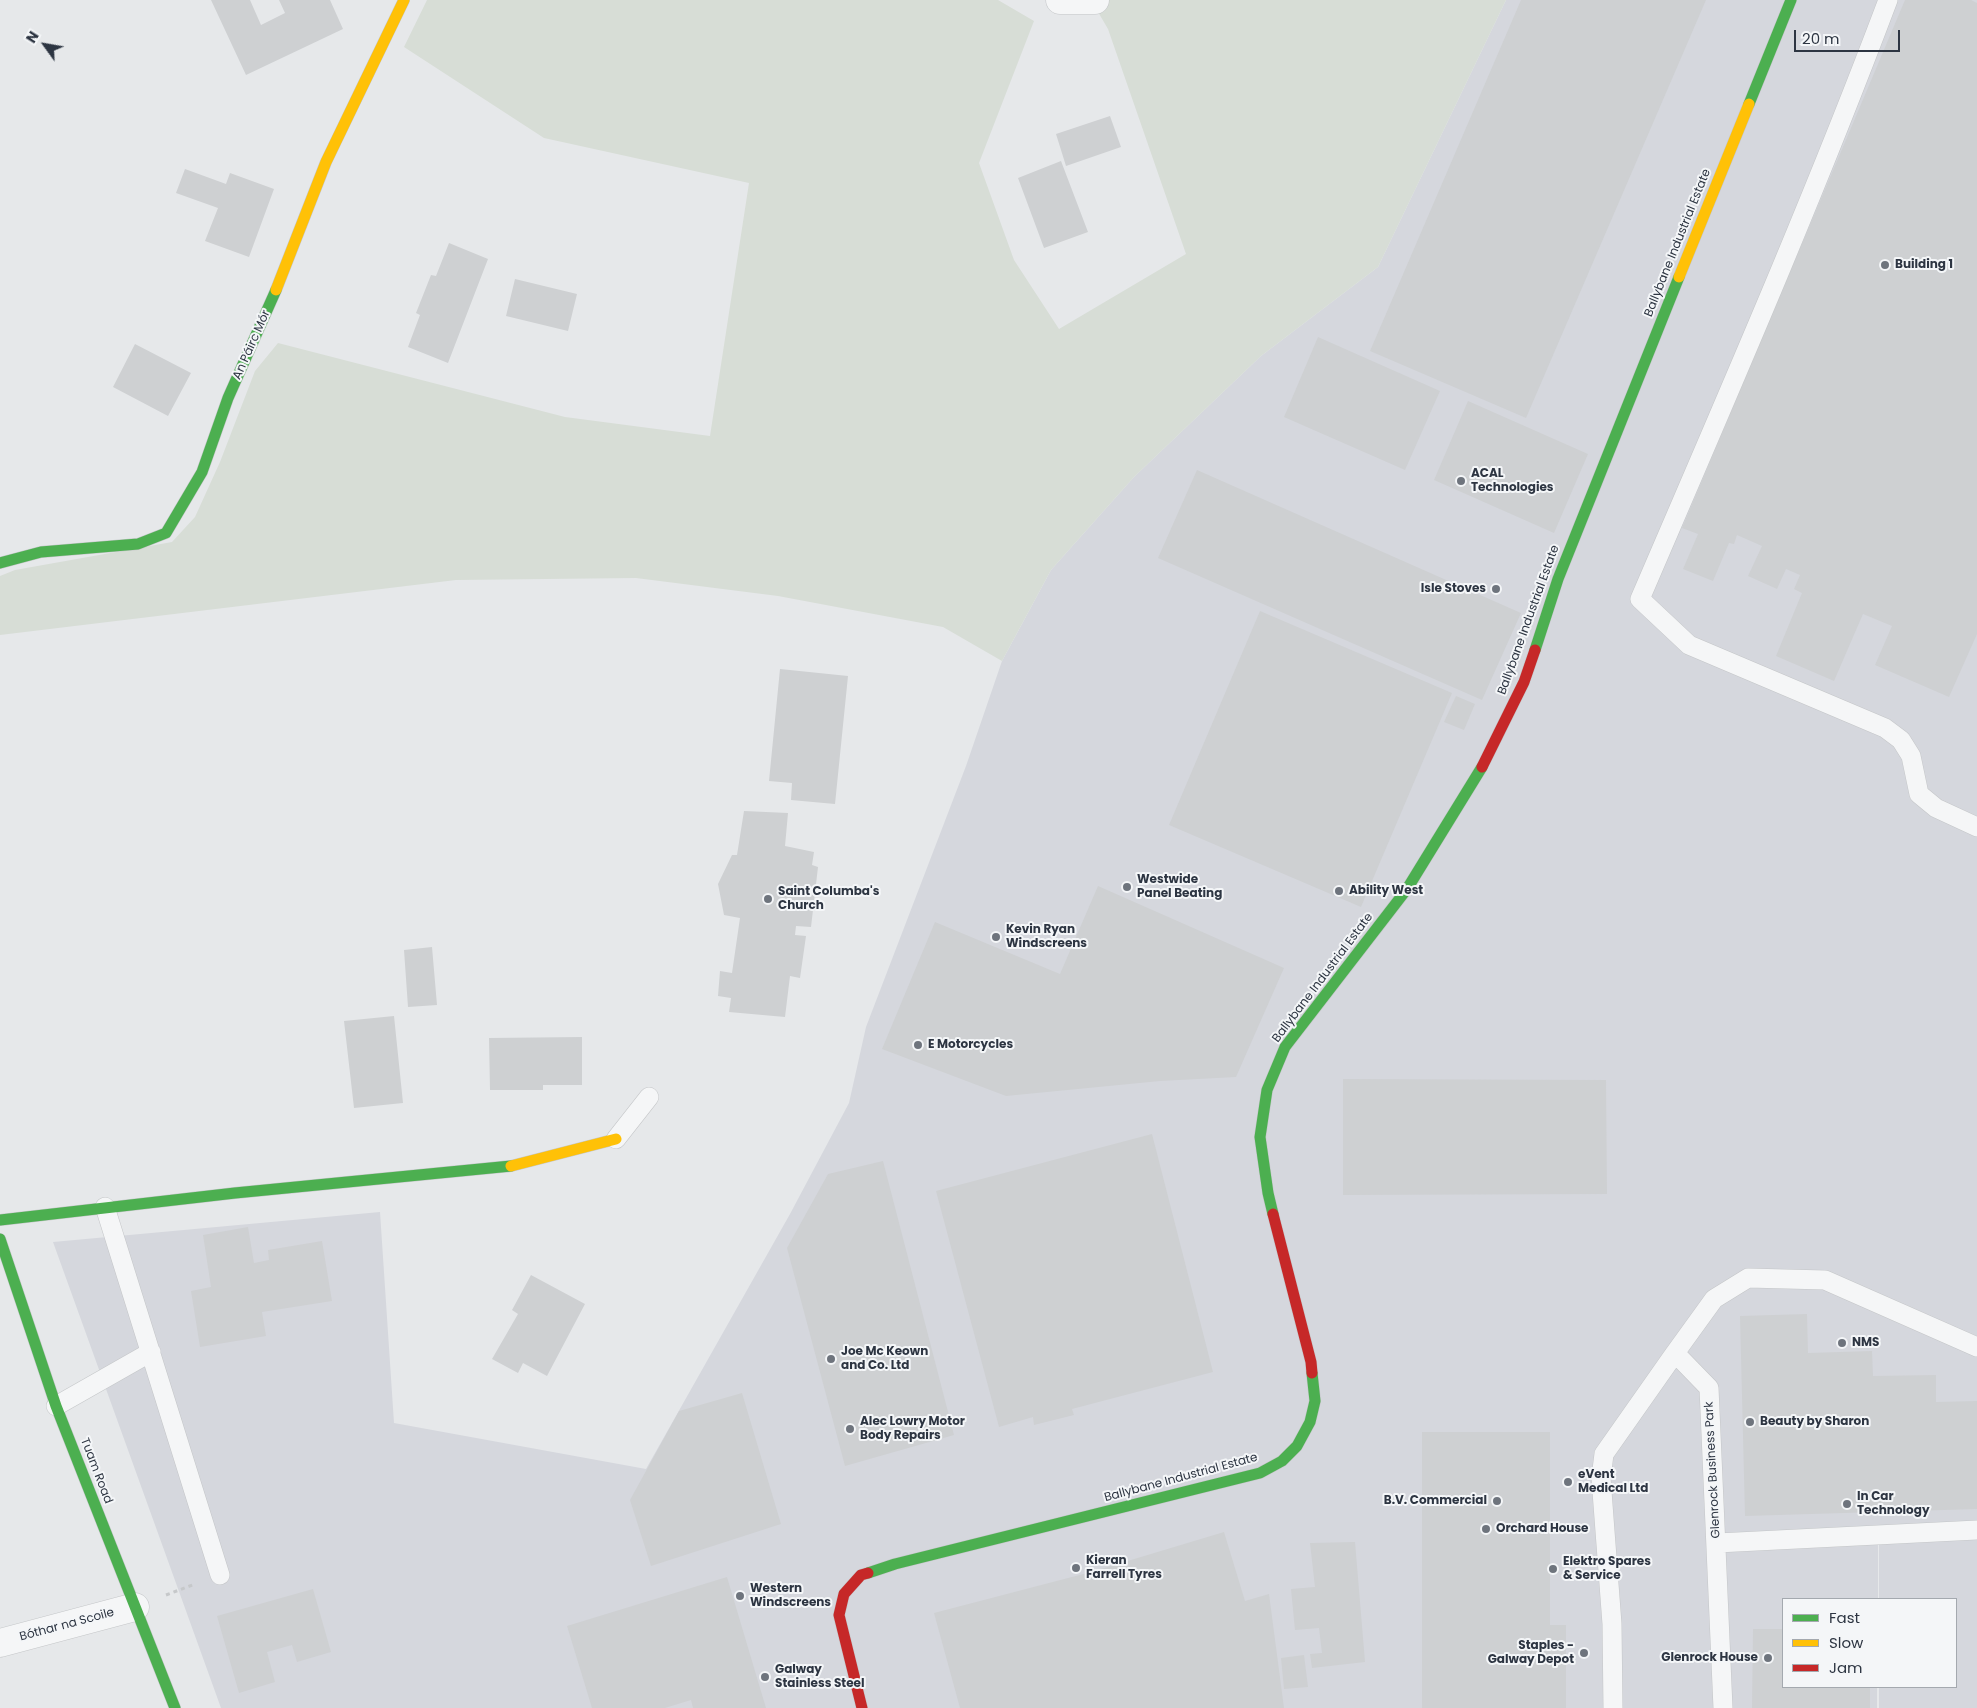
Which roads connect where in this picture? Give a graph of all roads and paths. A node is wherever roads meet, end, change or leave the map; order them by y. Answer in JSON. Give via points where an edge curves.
{"nodes":[{"id":1,"x":404,"y":0,"type":"edge"},
{"id":2,"x":1060,"y":0,"type":"edge"},
{"id":3,"x":1095,"y":0,"type":"edge"},
{"id":4,"x":1791,"y":0,"type":"edge"},
{"id":5,"x":1888,"y":0,"type":"edge"},
{"id":6,"x":0,"y":562,"type":"edge"},
{"id":7,"x":1977,"y":827,"type":"edge"},
{"id":8,"x":649,"y":1097,"type":"dead end"},
{"id":9,"x":616,"y":1139,"type":"joint"},
{"id":10,"x":105,"y":1207,"type":"junction"},
{"id":11,"x":0,"y":1220,"type":"edge"},
{"id":12,"x":0,"y":1240,"type":"edge"},
{"id":13,"x":1977,"y":1347,"type":"edge"},
{"id":14,"x":151,"y":1352,"type":"junction"},
{"id":15,"x":1674,"y":1353,"type":"junction"},
{"id":16,"x":56,"y":1406,"type":"junction"},
{"id":17,"x":1977,"y":1530,"type":"edge"},
{"id":18,"x":1717,"y":1542,"type":"junction"},
{"id":19,"x":220,"y":1575,"type":"joint"},
{"id":20,"x":135,"y":1607,"type":"junction"},
{"id":21,"x":0,"y":1643,"type":"edge"},
{"id":22,"x":175,"y":1708,"type":"edge"},
{"id":23,"x":862,"y":1708,"type":"edge"},
{"id":24,"x":1612,"y":1708,"type":"edge"},
{"id":25,"x":1723,"y":1708,"type":"edge"}],
"edges":[{"from":1,"to":6,"type":"street","name":"An Páirc Mór","via":[[326,162],[287,265],[228,398],[202,472],[166,533],[138,544],[41,552]]},
{"from":2,"to":3,"type":"street"},
{"from":4,"to":23,"type":"street","name":"Ballybane Industrial Estate","via":[[1558,579],[1524,682],[1477,777],[1407,889],[1285,1047],[1267,1090],[1260,1137],[1262,1156],[1268,1193],[1311,1362],[1315,1401],[1310,1422],[1297,1446],[1282,1461],[1260,1473],[861,1575],[844,1594],[839,1614]]},
{"from":5,"to":7,"type":"lane","via":[[1860,76],[1640,599],[1689,645],[1885,728],[1901,740],[1911,756],[1919,794],[1936,808]]},
{"from":8,"to":9,"type":"lane"},
{"from":9,"to":10,"type":"street","via":[[505,1167]]},
{"from":10,"to":11,"type":"street"},
{"from":10,"to":14,"type":"lane"},
{"from":12,"to":16,"type":"street","name":"Tuam Road"},
{"from":13,"to":15,"type":"lane","via":[[1825,1280],[1748,1278],[1714,1299]]},
{"from":14,"to":16,"type":"lane"},
{"from":14,"to":19,"type":"lane"},
{"from":15,"to":18,"type":"lane","name":"Glenrock Business Park","via":[[1709,1388]]},
{"from":15,"to":24,"type":"lane","via":[[1604,1454],[1601,1478],[1612,1624]]},
{"from":16,"to":20,"type":"street","name":"Tuam Road"},
{"from":17,"to":18,"type":"lane"},
{"from":18,"to":25,"type":"lane","name":"Glenrock Business Park"},
{"from":19,"to":20,"type":"path"},
{"from":20,"to":21,"type":"street","name":"Bóthar na Scoile"},
{"from":20,"to":22,"type":"street","name":"Tuam Road"}]}
